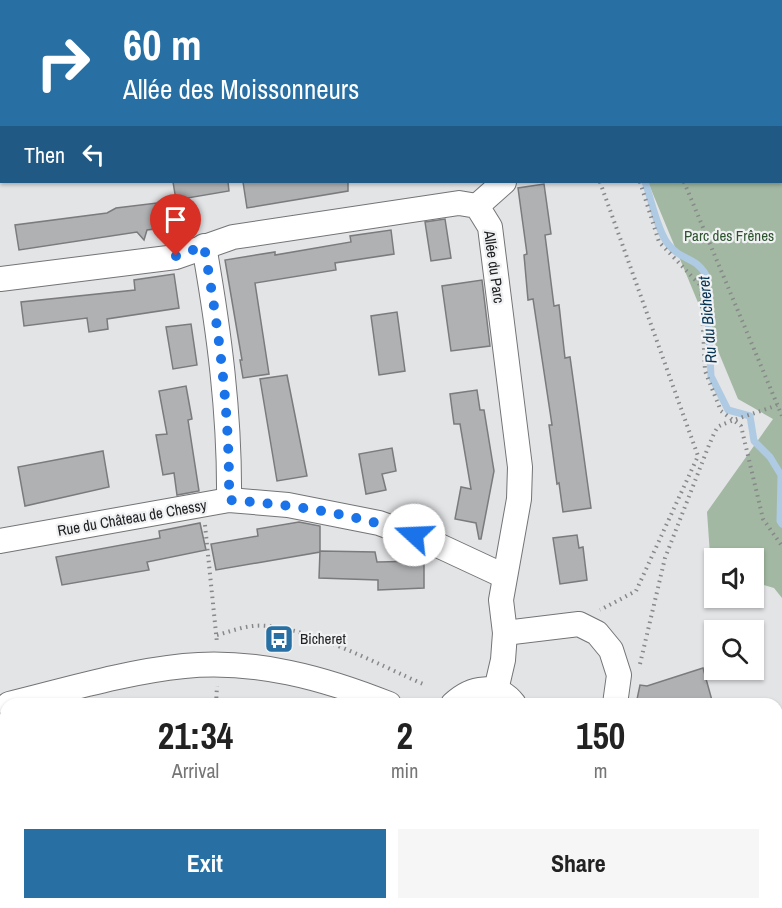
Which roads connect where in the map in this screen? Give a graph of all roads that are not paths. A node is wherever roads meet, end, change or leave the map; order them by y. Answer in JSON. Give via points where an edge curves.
{"nodes":[{"id":1,"x":503,"y":183,"type":"edge"},
{"id":2,"x":477,"y":206,"type":"junction"},
{"id":3,"x":206,"y":256,"type":"junction"},
{"id":4,"x":0,"y":279,"type":"edge"},
{"id":5,"x":229,"y":500,"type":"junction"},
{"id":6,"x":0,"y":541,"type":"edge"},
{"id":7,"x":504,"y":576,"type":"junction"},
{"id":8,"x":505,"y":633,"type":"junction"},
{"id":9,"x":505,"y":697,"type":"edge"},
{"id":10,"x":33,"y":698,"type":"edge"},
{"id":11,"x":374,"y":698,"type":"edge"},
{"id":12,"x":460,"y":698,"type":"edge"},
{"id":13,"x":616,"y":698,"type":"edge"}],
"edges":[{"from":1,"to":2,"type":"street"},
{"from":2,"to":3,"type":"street","via":[[459,203],[233,237]]},
{"from":2,"to":7,"type":"street","name":"Allée du Parc","via":[[490,226],[520,467],[519,499]]},
{"from":3,"to":4,"type":"street","via":[[176,256]]},
{"from":3,"to":5,"type":"street","via":[[224,375]]},
{"from":5,"to":6,"type":"street","name":"Rue du Château de Chessy"},
{"from":5,"to":7,"type":"street","name":"Rue du Château de Chessy","via":[[288,505],[379,523]]},
{"from":7,"to":8,"type":"street","name":"Allée du Parc","via":[[501,600]]},
{"from":8,"to":9,"type":"street","name":"Allée du Parc"},
{"from":8,"to":13,"type":"street","via":[[573,624],[597,633],[611,650],[619,675]]},
{"from":9,"to":12,"type":"street","via":[[479,688]]},
{"from":10,"to":11,"type":"street","via":[[150,671],[217,664],[288,672],[339,684]]}]}
